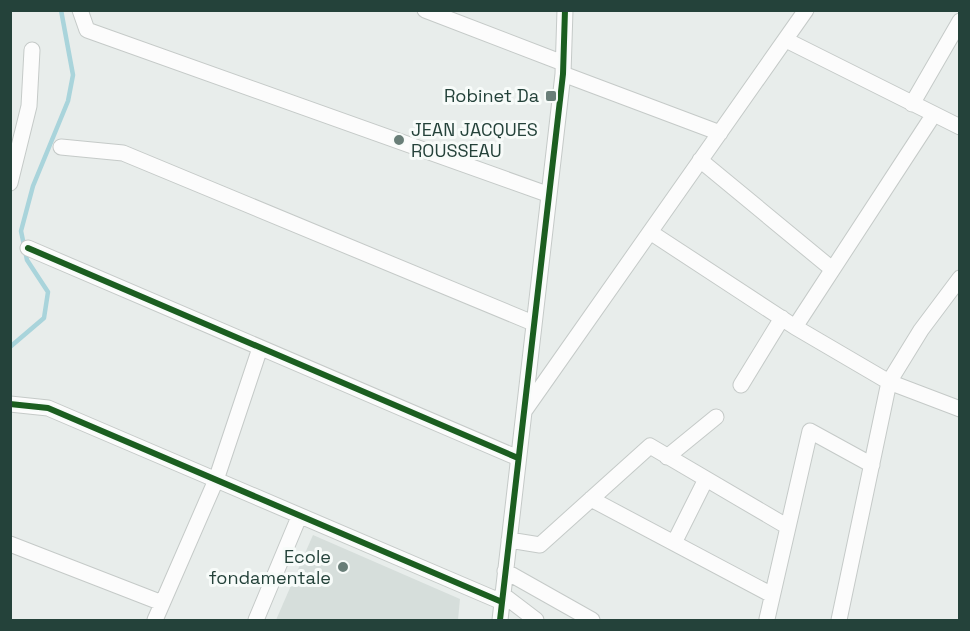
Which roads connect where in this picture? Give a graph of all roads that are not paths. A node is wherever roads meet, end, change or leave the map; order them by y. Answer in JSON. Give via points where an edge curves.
{"nodes":[{"id":1,"x":80,"y":10,"type":"edge"},
{"id":2,"x":425,"y":10,"type":"edge"},
{"id":3,"x":565,"y":10,"type":"edge"},
{"id":4,"x":806,"y":10,"type":"edge"},
{"id":5,"x":960,"y":21,"type":"edge"},
{"id":6,"x":786,"y":40,"type":"junction"},
{"id":7,"x":32,"y":50,"type":"dead end"},
{"id":8,"x":563,"y":68,"type":"junction"},
{"id":9,"x":912,"y":104,"type":"junction"},
{"id":10,"x":934,"y":114,"type":"junction"},
{"id":11,"x":960,"y":127,"type":"edge"},
{"id":12,"x":720,"y":133,"type":"junction"},
{"id":13,"x":61,"y":147,"type":"dead end"},
{"id":14,"x":700,"y":160,"type":"junction"},
{"id":15,"x":10,"y":183,"type":"edge"},
{"id":16,"x":547,"y":194,"type":"junction"},
{"id":17,"x":650,"y":232,"type":"junction"},
{"id":18,"x":28,"y":248,"type":"dead end"},
{"id":19,"x":832,"y":269,"type":"junction"},
{"id":20,"x":960,"y":278,"type":"edge"},
{"id":21,"x":782,"y":318,"type":"junction"},
{"id":22,"x":533,"y":323,"type":"junction"},
{"id":23,"x":795,"y":327,"type":"junction"},
{"id":24,"x":260,"y":348,"type":"junction"},
{"id":25,"x":889,"y":382,"type":"junction"},
{"id":26,"x":741,"y":386,"type":"dead end"},
{"id":27,"x":10,"y":404,"type":"edge"},
{"id":28,"x":960,"y":410,"type":"edge"},
{"id":29,"x":523,"y":412,"type":"junction"},
{"id":30,"x":716,"y":417,"type":"dead end"},
{"id":31,"x":668,"y":457,"type":"junction"},
{"id":32,"x":518,"y":458,"type":"junction"},
{"id":33,"x":872,"y":465,"type":"junction"},
{"id":34,"x":706,"y":479,"type":"junction"},
{"id":35,"x":216,"y":480,"type":"junction"},
{"id":36,"x":591,"y":499,"type":"junction"},
{"id":37,"x":299,"y":517,"type":"junction"},
{"id":38,"x":788,"y":526,"type":"junction"},
{"id":39,"x":508,"y":540,"type":"junction"},
{"id":40,"x":674,"y":543,"type":"junction"},
{"id":41,"x":10,"y":544,"type":"edge"},
{"id":42,"x":505,"y":571,"type":"junction"},
{"id":43,"x":772,"y":596,"type":"junction"},
{"id":44,"x":502,"y":598,"type":"junction"},
{"id":45,"x":162,"y":603,"type":"junction"},
{"id":46,"x":767,"y":619,"type":"dead end"},
{"id":47,"x":155,"y":621,"type":"edge"},
{"id":48,"x":256,"y":621,"type":"edge"},
{"id":49,"x":500,"y":621,"type":"edge"},
{"id":50,"x":536,"y":621,"type":"edge"},
{"id":51,"x":591,"y":621,"type":"edge"},
{"id":52,"x":839,"y":621,"type":"edge"}],
"edges":[{"from":1,"to":16,"type":"street","via":[[87,30]]},
{"from":2,"to":8,"type":"street"},
{"from":3,"to":8,"type":"street"},
{"from":4,"to":6,"type":"street"},
{"from":5,"to":9,"type":"street"},
{"from":6,"to":9,"type":"street"},
{"from":6,"to":12,"type":"street"},
{"from":7,"to":15,"type":"street","via":[[29,106]]},
{"from":8,"to":12,"type":"street"},
{"from":8,"to":16,"type":"street"},
{"from":9,"to":10,"type":"street"},
{"from":10,"to":11,"type":"street"},
{"from":10,"to":19,"type":"street"},
{"from":12,"to":14,"type":"street"},
{"from":13,"to":22,"type":"street","via":[[123,153]]},
{"from":14,"to":17,"type":"street"},
{"from":14,"to":19,"type":"street"},
{"from":16,"to":22,"type":"street"},
{"from":17,"to":21,"type":"street"},
{"from":17,"to":29,"type":"street"},
{"from":18,"to":24,"type":"street"},
{"from":19,"to":23,"type":"street"},
{"from":20,"to":25,"type":"street"},
{"from":21,"to":23,"type":"street"},
{"from":21,"to":26,"type":"street"},
{"from":22,"to":29,"type":"street"},
{"from":23,"to":25,"type":"street"},
{"from":24,"to":32,"type":"street"},
{"from":24,"to":35,"type":"street"},
{"from":25,"to":28,"type":"street"},
{"from":25,"to":33,"type":"street"},
{"from":27,"to":35,"type":"street","via":[[48,408]]},
{"from":29,"to":32,"type":"street"},
{"from":30,"to":31,"type":"street"},
{"from":31,"to":34,"type":"street"},
{"from":31,"to":36,"type":"street","via":[[650,446]]},
{"from":32,"to":39,"type":"street"},
{"from":33,"to":38,"type":"street","via":[[810,431]]},
{"from":33,"to":52,"type":"street"},
{"from":34,"to":38,"type":"street"},
{"from":34,"to":40,"type":"street"},
{"from":35,"to":37,"type":"street"},
{"from":35,"to":45,"type":"street"},
{"from":36,"to":39,"type":"street","via":[[540,545]]},
{"from":36,"to":40,"type":"street"},
{"from":37,"to":44,"type":"street"},
{"from":37,"to":48,"type":"street"},
{"from":38,"to":43,"type":"street"},
{"from":39,"to":42,"type":"street"},
{"from":40,"to":43,"type":"street"},
{"from":41,"to":45,"type":"street"},
{"from":42,"to":44,"type":"street"},
{"from":42,"to":51,"type":"street"},
{"from":43,"to":46,"type":"street"},
{"from":44,"to":49,"type":"street"},
{"from":44,"to":50,"type":"street"},
{"from":45,"to":47,"type":"street"}]}
